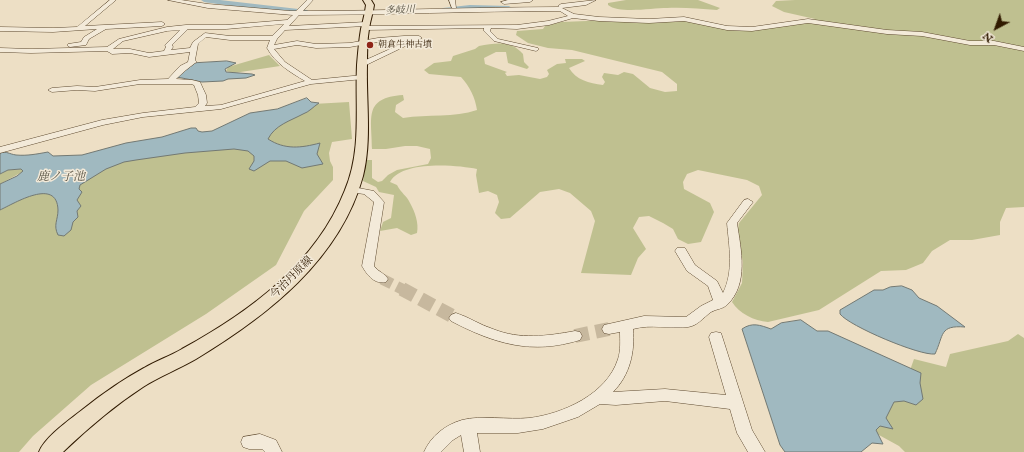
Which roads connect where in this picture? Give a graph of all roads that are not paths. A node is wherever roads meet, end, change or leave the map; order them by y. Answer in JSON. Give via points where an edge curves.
{"nodes":[{"id":1,"x":113,"y":0,"type":"edge"},
{"id":2,"x":171,"y":0,"type":"edge"},
{"id":3,"x":219,"y":0,"type":"edge"},
{"id":4,"x":310,"y":0,"type":"edge"},
{"id":5,"x":452,"y":0,"type":"edge"},
{"id":6,"x":530,"y":0,"type":"edge"},
{"id":7,"x":557,"y":0,"type":"edge"},
{"id":8,"x":593,"y":0,"type":"edge"},
{"id":9,"x":208,"y":6,"type":"junction"},
{"id":10,"x":561,"y":7,"type":"junction"},
{"id":11,"x":232,"y":8,"type":"junction"},
{"id":12,"x":455,"y":9,"type":"junction"},
{"id":13,"x":469,"y":10,"type":"junction"},
{"id":14,"x":298,"y":13,"type":"junction"},
{"id":15,"x":227,"y":14,"type":"dead end"},
{"id":16,"x":367,"y":16,"type":"edge"},
{"id":17,"x":573,"y":16,"type":"junction"},
{"id":18,"x":221,"y":21,"type":"dead end"},
{"id":19,"x":290,"y":22,"type":"junction"},
{"id":20,"x":488,"y":26,"type":"junction"},
{"id":21,"x":105,"y":27,"type":"junction"},
{"id":22,"x":186,"y":27,"type":"junction"},
{"id":23,"x":439,"y":27,"type":"junction"},
{"id":24,"x":79,"y":28,"type":"junction"},
{"id":25,"x":215,"y":28,"type":"junction"},
{"id":26,"x":284,"y":28,"type":"junction"},
{"id":27,"x":0,"y":29,"type":"edge"},
{"id":28,"x":205,"y":31,"type":"junction"},
{"id":29,"x":274,"y":38,"type":"junction"},
{"id":30,"x":419,"y":38,"type":"junction"},
{"id":31,"x":363,"y":44,"type":"junction"},
{"id":32,"x":47,"y":48,"type":"dead end"},
{"id":33,"x":270,"y":48,"type":"junction"},
{"id":34,"x":536,"y":48,"type":"dead end"},
{"id":35,"x":109,"y":49,"type":"junction"},
{"id":36,"x":1024,"y":49,"type":"edge"},
{"id":37,"x":0,"y":50,"type":"edge"},
{"id":38,"x":192,"y":50,"type":"junction"},
{"id":39,"x":165,"y":54,"type":"junction"},
{"id":40,"x":362,"y":71,"type":"junction"},
{"id":41,"x":170,"y":81,"type":"junction"},
{"id":42,"x":311,"y":82,"type":"junction"},
{"id":43,"x":52,"y":90,"type":"dead end"},
{"id":44,"x":197,"y":110,"type":"junction"},
{"id":45,"x":0,"y":150,"type":"edge"},
{"id":46,"x":353,"y":190,"type":"junction"},
{"id":47,"x":748,"y":202,"type":"dead end"},
{"id":48,"x":681,"y":251,"type":"dead end"},
{"id":49,"x":382,"y":279,"type":"tunnel mouth"},
{"id":50,"x":721,"y":303,"type":"junction"},
{"id":51,"x":456,"y":318,"type":"tunnel mouth"},
{"id":52,"x":626,"y":326,"type":"junction"},
{"id":53,"x":609,"y":329,"type":"tunnel mouth"},
{"id":54,"x":575,"y":336,"type":"tunnel mouth"},
{"id":55,"x":716,"y":337,"type":"dead end"},
{"id":56,"x":599,"y":397,"type":"junction"},
{"id":57,"x":736,"y":404,"type":"junction"},
{"id":58,"x":468,"y":426,"type":"junction"},
{"id":59,"x":249,"y":442,"type":"dead end"},
{"id":60,"x":49,"y":452,"type":"edge"},
{"id":61,"x":274,"y":452,"type":"edge"},
{"id":62,"x":432,"y":452,"type":"edge"},
{"id":63,"x":472,"y":452,"type":"edge"},
{"id":64,"x":757,"y":452,"type":"edge"}],
"edges":[{"from":1,"to":24,"type":"street"},
{"from":2,"to":9,"type":"street"},
{"from":3,"to":9,"type":"street"},
{"from":4,"to":14,"type":"street"},
{"from":5,"to":12,"type":"street"},
{"from":6,"to":12,"type":"street","via":[[504,2],[499,7]]},
{"from":7,"to":10,"type":"street"},
{"from":8,"to":10,"type":"street"},
{"from":9,"to":11,"type":"street"},
{"from":10,"to":13,"type":"street"},
{"from":10,"to":17,"type":"street"},
{"from":11,"to":14,"type":"street"},
{"from":11,"to":15,"type":"street"},
{"from":12,"to":13,"type":"street"},
{"from":12,"to":16,"type":"street"},
{"from":13,"to":20,"type":"street"},
{"from":14,"to":16,"type":"street"},
{"from":14,"to":19,"type":"street"},
{"from":16,"to":23,"type":"street"},
{"from":16,"to":26,"type":"street"},
{"from":16,"to":31,"type":"main road","name":"今治丹原線"},
{"from":17,"to":20,"type":"street","via":[[549,23],[517,27]]},
{"from":17,"to":36,"type":"street","via":[[649,21],[684,19],[727,28],[752,30],[813,21],[888,32],[922,34],[970,43],[994,43]]},
{"from":18,"to":25,"type":"street"},
{"from":19,"to":25,"type":"street"},
{"from":19,"to":26,"type":"street"},
{"from":20,"to":23,"type":"street"},
{"from":20,"to":34,"type":"street","via":[[487,31],[496,40]]},
{"from":21,"to":22,"type":"street","via":[[165,24]]},
{"from":21,"to":24,"type":"street"},
{"from":21,"to":32,"type":"street","via":[[86,38],[84,44]]},
{"from":22,"to":28,"type":"street"},
{"from":22,"to":35,"type":"street","via":[[155,31],[120,40]]},
{"from":22,"to":39,"type":"street","via":[[168,44],[170,47]]},
{"from":23,"to":30,"type":"street"},
{"from":24,"to":27,"type":"street"},
{"from":25,"to":28,"type":"street"},
{"from":26,"to":29,"type":"street"},
{"from":28,"to":29,"type":"street","via":[[230,38]]},
{"from":28,"to":38,"type":"street"},
{"from":29,"to":33,"type":"street"},
{"from":30,"to":31,"type":"street"},
{"from":30,"to":40,"type":"street"},
{"from":31,"to":33,"type":"street","via":[[316,46],[297,43]]},
{"from":31,"to":40,"type":"main road","name":"今治丹原線"},
{"from":33,"to":42,"type":"street","via":[[287,68]]},
{"from":35,"to":37,"type":"street"},
{"from":35,"to":39,"type":"street","via":[[112,52]]},
{"from":38,"to":39,"type":"street"},
{"from":38,"to":41,"type":"street","via":[[193,62]]},
{"from":40,"to":42,"type":"street"},
{"from":40,"to":46,"type":"main road","name":"今治丹原線","via":[[362,152]]},
{"from":41,"to":43,"type":"street","via":[[140,82],[95,89]]},
{"from":41,"to":44,"type":"street","via":[[197,84],[203,103]]},
{"from":42,"to":44,"type":"street","via":[[236,104]]},
{"from":44,"to":45,"type":"street","via":[[143,115],[102,123]]},
{"from":46,"to":49,"type":"street","via":[[370,192],[379,202],[368,266],[372,273]]},
{"from":46,"to":60,"type":"main road","name":"今治丹原線","via":[[328,238],[304,269],[283,290],[241,322],[119,393]]},
{"from":47,"to":50,"type":"street","via":[[732,223],[736,266],[730,291]]},
{"from":48,"to":50,"type":"street","via":[[691,268],[713,284]]},
{"from":50,"to":52,"type":"street","via":[[702,310],[688,322],[644,321]]},
{"from":51,"to":54,"type":"street","via":[[509,341],[540,343]]},
{"from":52,"to":53,"type":"street"},
{"from":52,"to":56,"type":"street","via":[[625,360],[620,373]]},
{"from":55,"to":57,"type":"street"},
{"from":56,"to":57,"type":"street","via":[[616,399],[665,396]]},
{"from":56,"to":58,"type":"street","via":[[567,416],[549,422],[509,426]]},
{"from":57,"to":64,"type":"street","via":[[745,433]]},
{"from":58,"to":62,"type":"street","via":[[440,440]]},
{"from":58,"to":63,"type":"street"},
{"from":59,"to":61,"type":"street","via":[[259,440],[268,443]]}]}
